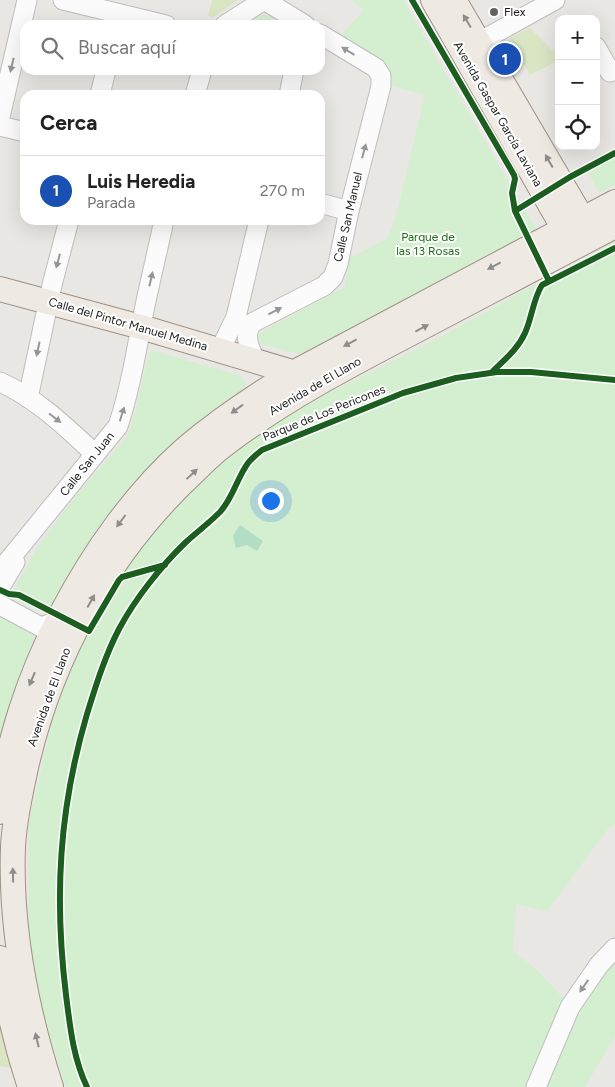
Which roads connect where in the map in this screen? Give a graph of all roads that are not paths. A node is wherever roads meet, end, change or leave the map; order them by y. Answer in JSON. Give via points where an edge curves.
{"nodes":[{"id":1,"x":27,"y":0,"type":"edge"},
{"id":2,"x":63,"y":0,"type":"edge"},
{"id":3,"x":264,"y":0,"type":"edge"},
{"id":4,"x":432,"y":0,"type":"edge"},
{"id":5,"x":454,"y":0,"type":"edge"},
{"id":6,"x":555,"y":0,"type":"edge"},
{"id":7,"x":120,"y":13,"type":"edge"},
{"id":8,"x":22,"y":20,"type":"edge"},
{"id":9,"x":147,"y":20,"type":"edge"},
{"id":10,"x":233,"y":20,"type":"edge"},
{"id":11,"x":297,"y":20,"type":"edge"},
{"id":12,"x":20,"y":30,"type":"edge"},
{"id":13,"x":325,"y":37,"type":"edge"},
{"id":14,"x":479,"y":42,"type":"junction"},
{"id":15,"x":600,"y":53,"type":"edge"},
{"id":16,"x":613,"y":71,"type":"edge"},
{"id":17,"x":105,"y":75,"type":"edge"},
{"id":18,"x":201,"y":75,"type":"edge"},
{"id":19,"x":293,"y":75,"type":"edge"},
{"id":20,"x":101,"y":90,"type":"edge"},
{"id":21,"x":196,"y":90,"type":"edge"},
{"id":22,"x":289,"y":90,"type":"edge"},
{"id":23,"x":0,"y":117,"type":"edge"},
{"id":24,"x":0,"y":126,"type":"edge"},
{"id":25,"x":20,"y":131,"type":"edge"},
{"id":26,"x":615,"y":202,"type":"edge"},
{"id":27,"x":325,"y":204,"type":"edge"},
{"id":28,"x":349,"y":210,"type":"junction"},
{"id":29,"x":68,"y":225,"type":"edge"},
{"id":30,"x":163,"y":225,"type":"edge"},
{"id":31,"x":258,"y":225,"type":"edge"},
{"id":32,"x":585,"y":233,"type":"edge"},
{"id":33,"x":0,"y":289,"type":"edge"},
{"id":34,"x":49,"y":302,"type":"junction"},
{"id":35,"x":244,"y":320,"type":"junction"},
{"id":36,"x":141,"y":327,"type":"junction"},
{"id":37,"x":220,"y":350,"type":"junction"},
{"id":38,"x":255,"y":360,"type":"junction"},
{"id":39,"x":293,"y":373,"type":"junction"},
{"id":40,"x":334,"y":376,"type":"junction"},
{"id":41,"x":0,"y":382,"type":"edge"},
{"id":42,"x":258,"y":394,"type":"junction"},
{"id":43,"x":28,"y":398,"type":"junction"},
{"id":44,"x":95,"y":454,"type":"junction"},
{"id":45,"x":36,"y":527,"type":"junction"},
{"id":46,"x":0,"y":571,"type":"edge"},
{"id":47,"x":0,"y":587,"type":"edge"},
{"id":48,"x":0,"y":605,"type":"edge"},
{"id":49,"x":55,"y":631,"type":"junction"},
{"id":50,"x":0,"y":812,"type":"edge"},
{"id":51,"x":615,"y":948,"type":"edge"},
{"id":52,"x":0,"y":958,"type":"edge"},
{"id":53,"x":30,"y":1087,"type":"edge"},
{"id":54,"x":51,"y":1087,"type":"edge"},
{"id":55,"x":536,"y":1087,"type":"edge"}],
"edges":[{"from":1,"to":8,"type":"street","one_way":true},
{"from":2,"to":7,"type":"street"},
{"from":3,"to":10,"type":"street"},
{"from":3,"to":11,"type":"street"},
{"from":4,"to":32,"type":"main road","name":"Avenida Gaspar García Laviana"},
{"from":14,"to":5,"type":"main road","name":"Avenida Gaspar García Laviana","one_way":true},
{"from":6,"to":14,"type":"street"},
{"from":7,"to":9,"type":"street"},
{"from":12,"to":23,"type":"street","one_way":true},
{"from":28,"to":13,"type":"street","name":"Calle San Manuel","one_way":true,"via":[[381,76],[376,68]]},
{"from":32,"to":14,"type":"main road","name":"Avenida Gaspar García Laviana","one_way":true},
{"from":15,"to":16,"type":"street"},
{"from":17,"to":20,"type":"street"},
{"from":18,"to":21,"type":"street"},
{"from":19,"to":22,"type":"street"},
{"from":24,"to":25,"type":"street"},
{"from":26,"to":32,"type":"main road","name":"Avenida de El Llano"},
{"from":27,"to":28,"type":"street"},
{"from":35,"to":28,"type":"street","name":"Calle San Manuel","one_way":true,"via":[[324,286],[333,277]]},
{"from":29,"to":34,"type":"street","one_way":true},
{"from":36,"to":30,"type":"street","name":"Calle San Juan","one_way":true},
{"from":31,"to":35,"type":"street"},
{"from":32,"to":39,"type":"main road","name":"Avenida de El Llano","one_way":true},
{"from":40,"to":32,"type":"main road","name":"Avenida de El Llano","one_way":true},
{"from":33,"to":34,"type":"main road","name":"Calle del Pintor Manuel Medina"},
{"from":34,"to":36,"type":"main road","name":"Calle del Pintor Manuel Medina"},
{"from":34,"to":43,"type":"street","one_way":true},
{"from":35,"to":37,"type":"street"},
{"from":35,"to":38,"type":"street"},
{"from":36,"to":37,"type":"main road","name":"Calle del Pintor Manuel Medina"},
{"from":44,"to":36,"type":"street","name":"Calle San Juan","one_way":true,"via":[[118,426]]},
{"from":37,"to":38,"type":"main road","name":"Calle del Pintor Manuel Medina"},
{"from":38,"to":39,"type":"main road","name":"Calle del Pintor Manuel Medina"},
{"from":38,"to":42,"type":"main road","via":[[261,374]]},
{"from":39,"to":40,"type":"main road","name":"Calle del Pintor Manuel Medina","via":[[320,378]]},
{"from":39,"to":42,"type":"main road","name":"Avenida de El Llano"},
{"from":49,"to":40,"type":"main road","name":"Avenida de El Llano","one_way":true,"via":[[101,583],[171,493],[221,446],[275,408]]},
{"from":41,"to":43,"type":"street"},
{"from":42,"to":49,"type":"main road","name":"Avenida de El Llano","one_way":true,"via":[[184,450],[144,490],[86,569]]},
{"from":43,"to":44,"type":"street","one_way":true},
{"from":44,"to":45,"type":"street","name":"Calle San Juan"},
{"from":45,"to":46,"type":"street","name":"Calle San Juan"},
{"from":45,"to":47,"type":"street","name":"Calle San Juan"},
{"from":48,"to":49,"type":"street"},
{"from":49,"to":50,"type":"main road","name":"Avenida de El Llano","one_way":true,"via":[[29,684],[12,741]]},
{"from":54,"to":49,"type":"main road","name":"Avenida de El Llano","one_way":true,"via":[[38,1047],[20,963],[15,924],[13,845],[18,802]]},
{"from":51,"to":55,"type":"street","one_way":true,"via":[[570,1007]]},
{"from":52,"to":53,"type":"main road","via":[[5,994]]}]}
